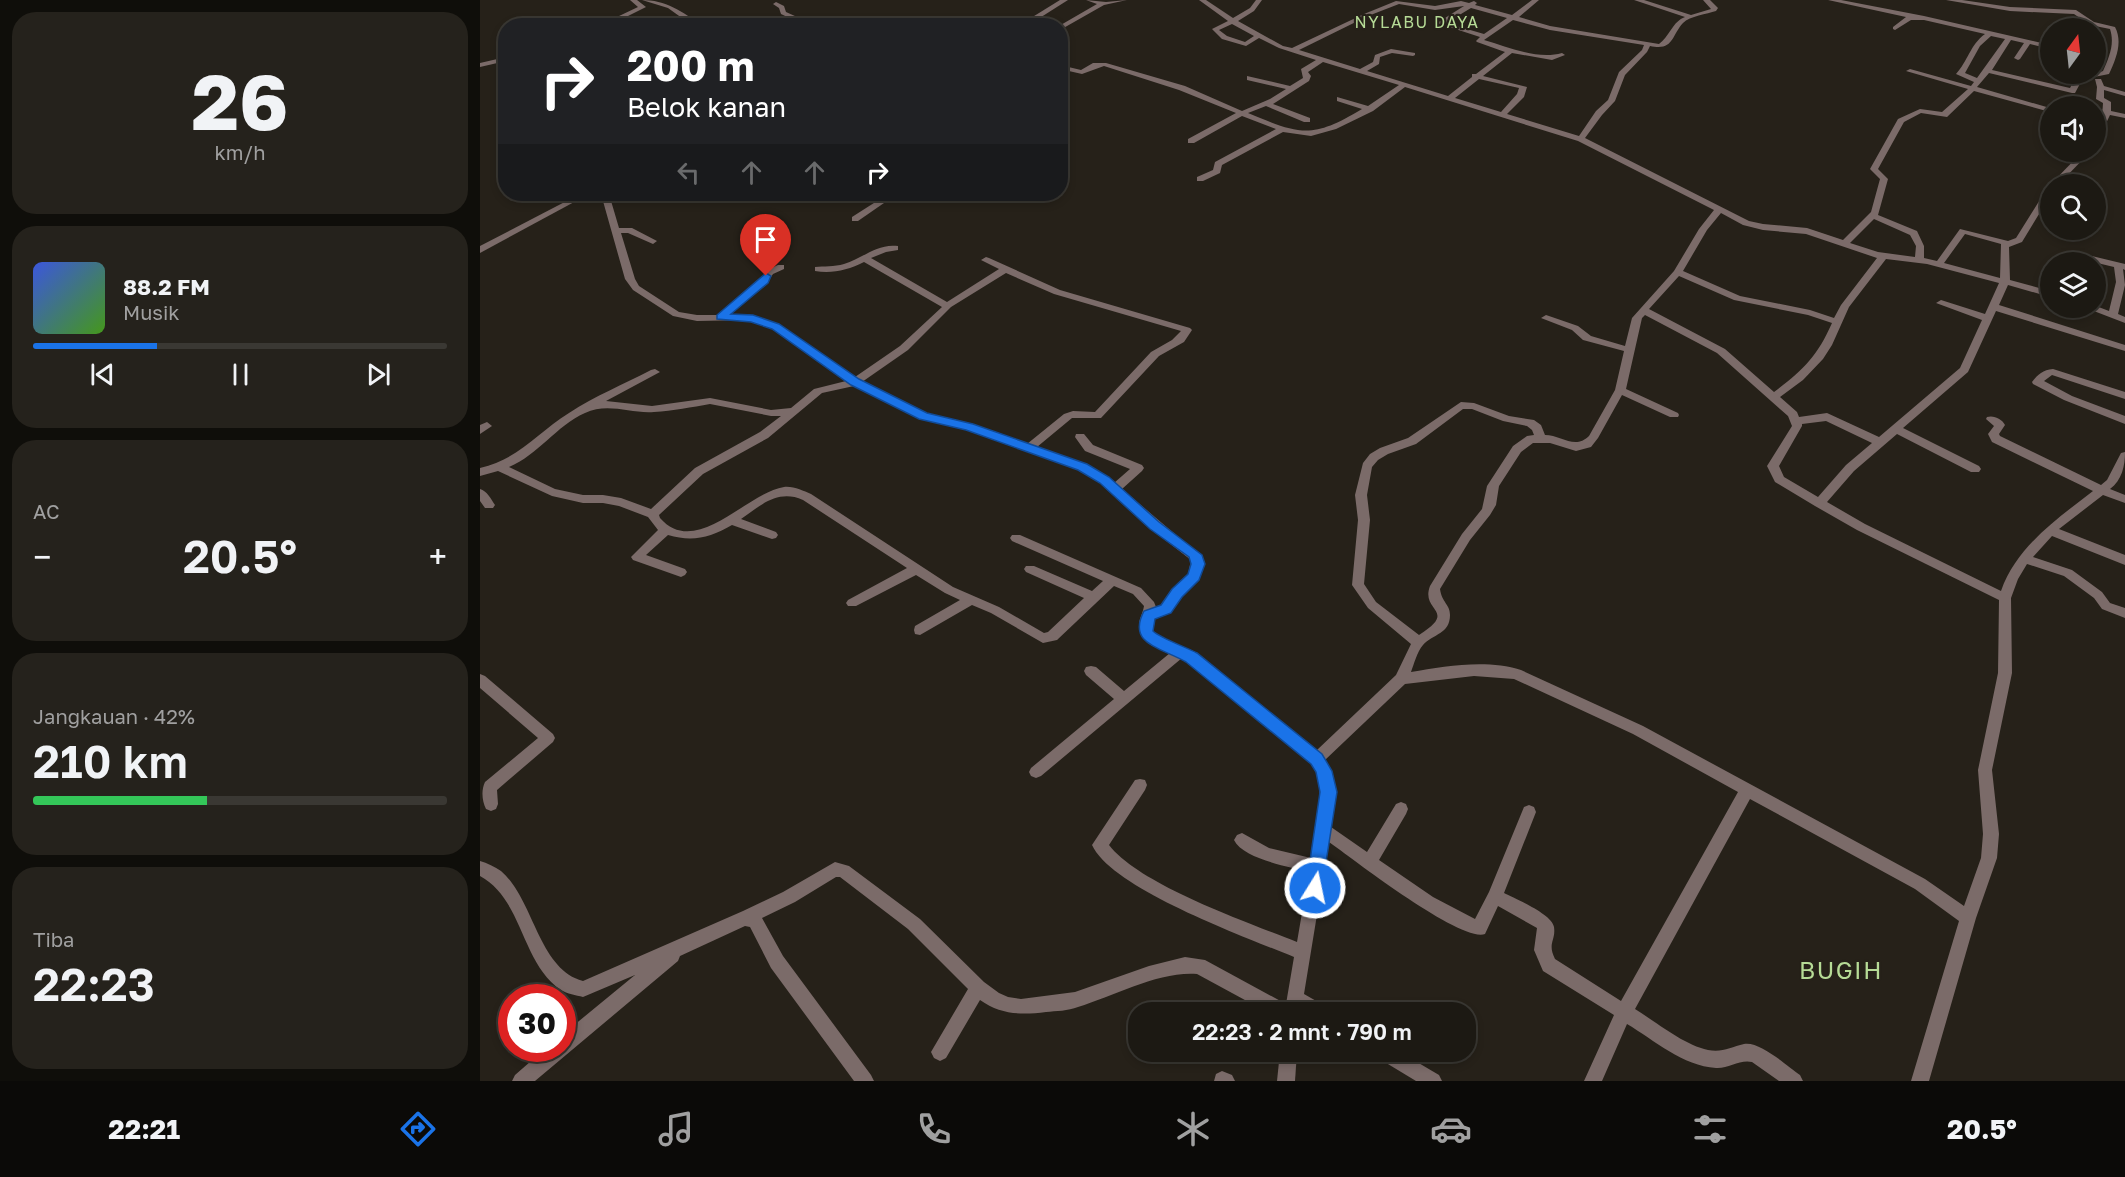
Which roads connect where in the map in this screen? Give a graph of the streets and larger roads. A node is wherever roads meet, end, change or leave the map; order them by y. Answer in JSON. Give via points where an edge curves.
{"nodes":[{"id":1,"x":1065,"y":0,"type":"edge"},
{"id":2,"x":1089,"y":0,"type":"edge"},
{"id":3,"x":1124,"y":0,"type":"edge"},
{"id":4,"x":1202,"y":0,"type":"edge"},
{"id":5,"x":1259,"y":0,"type":"edge"},
{"id":6,"x":1480,"y":0,"type":"edge"},
{"id":7,"x":1536,"y":0,"type":"edge"},
{"id":8,"x":1637,"y":0,"type":"edge"},
{"id":9,"x":1706,"y":0,"type":"edge"},
{"id":10,"x":1831,"y":0,"type":"edge"},
{"id":11,"x":1949,"y":0,"type":"edge"},
{"id":12,"x":1402,"y":1,"type":"edge"},
{"id":13,"x":644,"y":2,"type":"edge"},
{"id":14,"x":2028,"y":2,"type":"dead end"},
{"id":15,"x":1103,"y":3,"type":"junction"},
{"id":16,"x":776,"y":4,"type":"dead end"},
{"id":17,"x":1998,"y":4,"type":"edge"},
{"id":18,"x":1470,"y":5,"type":"junction"},
{"id":19,"x":2032,"y":10,"type":"junction"},
{"id":20,"x":1514,"y":17,"type":"junction"},
{"id":21,"x":1691,"y":17,"type":"junction"},
{"id":22,"x":1919,"y":17,"type":"junction"},
{"id":23,"x":615,"y":18,"type":"edge"},
{"id":24,"x":687,"y":18,"type":"edge"},
{"id":25,"x":795,"y":18,"type":"edge"},
{"id":26,"x":1035,"y":18,"type":"edge"},
{"id":27,"x":2084,"y":18,"type":"edge"},
{"id":28,"x":1232,"y":20,"type":"junction"},
{"id":29,"x":1068,"y":23,"type":"edge"},
{"id":30,"x":2106,"y":27,"type":"edge"},
{"id":31,"x":1895,"y":28,"type":"dead end"},
{"id":32,"x":1989,"y":34,"type":"junction"},
{"id":33,"x":1258,"y":36,"type":"junction"},
{"id":34,"x":1483,"y":36,"type":"junction"},
{"id":35,"x":2008,"y":39,"type":"junction"},
{"id":36,"x":2027,"y":43,"type":"junction"},
{"id":37,"x":2040,"y":45,"type":"edge"},
{"id":38,"x":1647,"y":46,"type":"junction"},
{"id":39,"x":1508,"y":50,"type":"junction"},
{"id":40,"x":1292,"y":51,"type":"junction"},
{"id":41,"x":1413,"y":54,"type":"dead end"},
{"id":42,"x":1537,"y":54,"type":"junction"},
{"id":43,"x":1562,"y":55,"type":"dead end"},
{"id":44,"x":2018,"y":58,"type":"dead end"},
{"id":45,"x":1321,"y":60,"type":"junction"},
{"id":46,"x":498,"y":61,"type":"edge"},
{"id":47,"x":1527,"y":62,"type":"dead end"},
{"id":48,"x":480,"y":65,"type":"edge"},
{"id":49,"x":1068,"y":69,"type":"edge"},
{"id":50,"x":1910,"y":71,"type":"dead end"},
{"id":51,"x":1988,"y":71,"type":"junction"},
{"id":52,"x":1362,"y":72,"type":"junction"},
{"id":53,"x":2106,"y":72,"type":"edge"},
{"id":54,"x":1475,"y":76,"type":"junction"},
{"id":55,"x":1250,"y":78,"type":"dead end"},
{"id":56,"x":1977,"y":81,"type":"junction"},
{"id":57,"x":2040,"y":83,"type":"edge"},
{"id":58,"x":2043,"y":84,"type":"edge"},
{"id":59,"x":2076,"y":84,"type":"edge"},
{"id":60,"x":2100,"y":84,"type":"edge"},
{"id":61,"x":1404,"y":85,"type":"junction"},
{"id":62,"x":2101,"y":87,"type":"junction"},
{"id":63,"x":1293,"y":88,"type":"junction"},
{"id":64,"x":1970,"y":88,"type":"junction"},
{"id":65,"x":2125,"y":94,"type":"edge"},
{"id":66,"x":1340,"y":99,"type":"dead end"},
{"id":67,"x":1449,"y":99,"type":"junction"},
{"id":68,"x":1267,"y":104,"type":"junction"},
{"id":69,"x":2040,"y":107,"type":"edge"},
{"id":70,"x":1370,"y":109,"type":"junction"},
{"id":71,"x":1242,"y":112,"type":"junction"},
{"id":72,"x":2108,"y":112,"type":"joint"},
{"id":73,"x":1502,"y":115,"type":"junction"},
{"id":74,"x":2125,"y":116,"type":"edge"},
{"id":75,"x":1308,"y":120,"type":"dead end"},
{"id":76,"x":1282,"y":129,"type":"junction"},
{"id":77,"x":1581,"y":139,"type":"junction"},
{"id":78,"x":1191,"y":141,"type":"dead end"},
{"id":79,"x":2076,"y":162,"type":"edge"},
{"id":80,"x":2065,"y":174,"type":"edge"},
{"id":81,"x":1200,"y":179,"type":"dead end"},
{"id":82,"x":572,"y":201,"type":"edge"},
{"id":83,"x":608,"y":201,"type":"edge"},
{"id":84,"x":882,"y":201,"type":"edge"},
{"id":85,"x":2040,"y":206,"type":"edge"},
{"id":86,"x":1719,"y":210,"type":"junction"},
{"id":87,"x":1873,"y":216,"type":"junction"},
{"id":88,"x":855,"y":219,"type":"dead end"},
{"id":89,"x":616,"y":231,"type":"junction"},
{"id":90,"x":653,"y":241,"type":"dead end"},
{"id":91,"x":1845,"y":243,"type":"junction"},
{"id":92,"x":2009,"y":244,"type":"junction"},
{"id":93,"x":895,"y":248,"type":"dead end"},
{"id":94,"x":480,"y":250,"type":"edge"},
{"id":95,"x":1883,"y":256,"type":"junction"},
{"id":96,"x":865,"y":259,"type":"junction"},
{"id":97,"x":986,"y":260,"type":"dead end"},
{"id":98,"x":1918,"y":260,"type":"junction"},
{"id":99,"x":2106,"y":262,"type":"edge"},
{"id":100,"x":1939,"y":264,"type":"junction"},
{"id":101,"x":2121,"y":266,"type":"edge"},
{"id":102,"x":781,"y":267,"type":"dead end"},
{"id":103,"x":818,"y":269,"type":"dead end"},
{"id":104,"x":1009,"y":270,"type":"junction"},
{"id":105,"x":1678,"y":273,"type":"junction"},
{"id":106,"x":2005,"y":281,"type":"junction"},
{"id":107,"x":2040,"y":291,"type":"edge"},
{"id":108,"x":1941,"y":303,"type":"dead end"},
{"id":109,"x":947,"y":306,"type":"junction"},
{"id":110,"x":1994,"y":307,"type":"junction"},
{"id":111,"x":1643,"y":310,"type":"junction"},
{"id":112,"x":2106,"y":313,"type":"edge"},
{"id":113,"x":2113,"y":315,"type":"junction"},
{"id":114,"x":721,"y":317,"type":"junction"},
{"id":115,"x":1546,"y":318,"type":"dead end"},
{"id":116,"x":1989,"y":319,"type":"junction"},
{"id":117,"x":2125,"y":320,"type":"edge"},
{"id":118,"x":1837,"y":322,"type":"junction"},
{"id":119,"x":2125,"y":348,"type":"edge"},
{"id":120,"x":1630,"y":350,"type":"junction"},
{"id":121,"x":656,"y":372,"type":"dead end"},
{"id":122,"x":855,"y":382,"type":"junction"},
{"id":123,"x":1620,"y":390,"type":"junction"},
{"id":124,"x":2125,"y":396,"type":"edge"},
{"id":125,"x":1774,"y":397,"type":"junction"},
{"id":126,"x":588,"y":408,"type":"junction"},
{"id":127,"x":793,"y":411,"type":"junction"},
{"id":128,"x":1674,"y":415,"type":"dead end"},
{"id":129,"x":1991,"y":419,"type":"dead end"},
{"id":130,"x":2125,"y":420,"type":"edge"},
{"id":131,"x":1796,"y":421,"type":"junction"},
{"id":132,"x":1895,"y":428,"type":"junction"},
{"id":133,"x":1080,"y":437,"type":"dead end"},
{"id":134,"x":1540,"y":438,"type":"junction"},
{"id":135,"x":1880,"y":442,"type":"junction"},
{"id":136,"x":1029,"y":448,"type":"junction"},
{"id":137,"x":2125,"y":456,"type":"edge"},
{"id":138,"x":501,"y":468,"type":"junction"},
{"id":139,"x":1975,"y":469,"type":"dead end"},
{"id":140,"x":480,"y":472,"type":"edge"},
{"id":141,"x":1115,"y":489,"type":"junction"},
{"id":142,"x":2103,"y":491,"type":"junction"},
{"id":143,"x":480,"y":493,"type":"edge"},
{"id":144,"x":2125,"y":499,"type":"edge"},
{"id":145,"x":1819,"y":503,"type":"junction"},
{"id":146,"x":489,"y":505,"type":"dead end"},
{"id":147,"x":653,"y":514,"type":"junction"},
{"id":148,"x":731,"y":520,"type":"junction"},
{"id":149,"x":666,"y":529,"type":"junction"},
{"id":150,"x":2050,"y":530,"type":"junction"},
{"id":151,"x":772,"y":535,"type":"dead end"},
{"id":152,"x":1016,"y":538,"type":"dead end"},
{"id":153,"x":2025,"y":559,"type":"junction"},
{"id":154,"x":2125,"y":560,"type":"edge"},
{"id":155,"x":916,"y":569,"type":"junction"},
{"id":156,"x":1030,"y":569,"type":"dead end"},
{"id":157,"x":681,"y":572,"type":"dead end"},
{"id":158,"x":1113,"y":579,"type":"junction"},
{"id":159,"x":1094,"y":597,"type":"junction"},
{"id":160,"x":2005,"y":598,"type":"junction"},
{"id":161,"x":971,"y":600,"type":"junction"},
{"id":162,"x":852,"y":603,"type":"dead end"},
{"id":163,"x":2125,"y":613,"type":"edge"},
{"id":164,"x":1149,"y":615,"type":"junction"},
{"id":165,"x":920,"y":630,"type":"dead end"},
{"id":166,"x":1418,"y":642,"type":"junction"},
{"id":167,"x":1182,"y":651,"type":"junction"},
{"id":168,"x":1091,"y":671,"type":"dead end"},
{"id":169,"x":1401,"y":679,"type":"junction"},
{"id":170,"x":480,"y":680,"type":"edge"},
{"id":171,"x":1125,"y":700,"type":"junction"},
{"id":172,"x":1317,"y":759,"type":"junction"},
{"id":173,"x":1036,"y":772,"type":"dead end"},
{"id":174,"x":1140,"y":785,"type":"dead end"},
{"id":175,"x":1747,"y":790,"type":"junction"},
{"id":176,"x":491,"y":804,"type":"dead end"},
{"id":177,"x":1401,"y":809,"type":"dead end"},
{"id":178,"x":1529,"y":812,"type":"dead end"},
{"id":179,"x":1324,"y":830,"type":"junction"},
{"id":180,"x":1242,"y":840,"type":"dead end"},
{"id":181,"x":1370,"y":860,"type":"junction"},
{"id":182,"x":1319,"y":867,"type":"junction"},
{"id":183,"x":480,"y":868,"type":"edge"},
{"id":184,"x":1495,"y":896,"type":"junction"},
{"id":185,"x":745,"y":918,"type":"junction"},
{"id":186,"x":1968,"y":918,"type":"junction"},
{"id":187,"x":682,"y":947,"type":"junction"},
{"id":188,"x":1303,"y":953,"type":"junction"},
{"id":189,"x":978,"y":988,"type":"junction"},
{"id":190,"x":1265,"y":1002,"type":"edge"},
{"id":191,"x":1295,"y":1002,"type":"edge"},
{"id":192,"x":1624,"y":1012,"type":"junction"},
{"id":193,"x":576,"y":1035,"type":"edge"},
{"id":194,"x":940,"y":1052,"type":"dead end"},
{"id":195,"x":544,"y":1062,"type":"edge"},
{"id":196,"x":1288,"y":1062,"type":"edge"},
{"id":197,"x":1401,"y":1062,"type":"edge"},
{"id":198,"x":521,"y":1081,"type":"edge"},
{"id":199,"x":865,"y":1081,"type":"edge"},
{"id":200,"x":1286,"y":1081,"type":"edge"},
{"id":201,"x":1433,"y":1081,"type":"edge"},
{"id":202,"x":1593,"y":1081,"type":"edge"},
{"id":203,"x":1794,"y":1081,"type":"edge"},
{"id":204,"x":1920,"y":1081,"type":"edge"}],
"edges":[{"from":1,"to":26,"type":"street"},
{"from":2,"to":15,"type":"street"},
{"from":3,"to":15,"type":"street"},
{"from":4,"to":28,"type":"street"},
{"from":5,"to":28,"type":"street","via":[[1249,12]]},
{"from":6,"to":18,"type":"street"},
{"from":7,"to":20,"type":"street"},
{"from":8,"to":21,"type":"street"},
{"from":9,"to":21,"type":"street","via":[[1714,10]]},
{"from":10,"to":22,"type":"street"},
{"from":11,"to":17,"type":"street"},
{"from":12,"to":18,"type":"street","via":[[1435,8],[1453,3]]},
{"from":12,"to":40,"type":"street"},
{"from":13,"to":23,"type":"street"},
{"from":13,"to":24,"type":"street","via":[[670,6]]},
{"from":14,"to":19,"type":"street"},
{"from":15,"to":29,"type":"street"},
{"from":16,"to":25,"type":"street"},
{"from":17,"to":19,"type":"street"},
{"from":18,"to":20,"type":"street"},
{"from":18,"to":34,"type":"street","via":[[1440,23]]},
{"from":19,"to":27,"type":"street","via":[[2076,12]]},
{"from":20,"to":34,"type":"street"},
{"from":20,"to":38,"type":"street"},
{"from":21,"to":38,"type":"street","via":[[1682,20],[1665,44]]},
{"from":22,"to":31,"type":"street","via":[[1909,18]]},
{"from":22,"to":32,"type":"street"},
{"from":28,"to":33,"type":"street"},
{"from":28,"to":33,"type":"street","via":[[1215,31],[1246,44]]},
{"from":30,"to":53,"type":"street","via":[[2115,29],[2115,48]]},
{"from":32,"to":35,"type":"street"},
{"from":32,"to":56,"type":"street","via":[[1974,47],[1960,74]]},
{"from":33,"to":40,"type":"street"},
{"from":34,"to":39,"type":"street","via":[[1480,42]]},
{"from":35,"to":36,"type":"street"},
{"from":35,"to":51,"type":"street"},
{"from":36,"to":37,"type":"street"},
{"from":36,"to":44,"type":"street"},
{"from":38,"to":77,"type":"street","via":[[1618,80],[1611,101]]},
{"from":39,"to":42,"type":"street"},
{"from":39,"to":54,"type":"street"},
{"from":40,"to":45,"type":"street"},
{"from":41,"to":52,"type":"street","via":[[1384,52],[1377,56],[1377,63]]},
{"from":42,"to":43,"type":"street","via":[[1552,58]]},
{"from":42,"to":47,"type":"street"},
{"from":45,"to":52,"type":"street"},
{"from":45,"to":63,"type":"street","via":[[1304,70],[1307,76]]},
{"from":46,"to":48,"type":"street"},
{"from":49,"to":71,"type":"street","via":[[1083,72],[1104,64]]},
{"from":50,"to":64,"type":"street"},
{"from":51,"to":56,"type":"street"},
{"from":51,"to":57,"type":"street"},
{"from":52,"to":61,"type":"street"},
{"from":54,"to":67,"type":"street"},
{"from":54,"to":73,"type":"street","via":[[1523,87],[1521,96]]},
{"from":55,"to":63,"type":"street"},
{"from":56,"to":64,"type":"street"},
{"from":58,"to":59,"type":"street","via":[[2072,91]]},
{"from":60,"to":62,"type":"street"},
{"from":61,"to":67,"type":"street"},
{"from":61,"to":70,"type":"street"},
{"from":62,"to":65,"type":"street"},
{"from":62,"to":72,"type":"street","via":[[2100,99],[2107,102]]},
{"from":63,"to":68,"type":"street"},
{"from":64,"to":69,"type":"street"},
{"from":64,"to":87,"type":"street","via":[[1944,115],[1920,111],[1901,121],[1874,169],[1884,179]]},
{"from":66,"to":70,"type":"street"},
{"from":67,"to":73,"type":"street"},
{"from":68,"to":71,"type":"street"},
{"from":68,"to":75,"type":"street"},
{"from":70,"to":76,"type":"street","via":[[1312,134]]},
{"from":71,"to":76,"type":"street"},
{"from":71,"to":78,"type":"street"},
{"from":72,"to":74,"type":"street"},
{"from":73,"to":77,"type":"street"},
{"from":76,"to":81,"type":"street","via":[[1218,164],[1217,171]]},
{"from":77,"to":86,"type":"street"},
{"from":79,"to":80,"type":"street"},
{"from":82,"to":94,"type":"street"},
{"from":83,"to":89,"type":"street"},
{"from":84,"to":88,"type":"street"},
{"from":85,"to":92,"type":"street","via":[[2019,240]]},
{"from":86,"to":91,"type":"street","via":[[1756,226],[1806,231]]},
{"from":86,"to":105,"type":"street","via":[[1703,229]]},
{"from":87,"to":91,"type":"street"},
{"from":87,"to":98,"type":"street","via":[[1914,232],[1920,246]]},
{"from":89,"to":90,"type":"street","via":[[629,230]]},
{"from":89,"to":114,"type":"street","via":[[636,288],[676,314]]},
{"from":91,"to":95,"type":"street"},
{"from":92,"to":100,"type":"street","via":[[1963,231]]},
{"from":92,"to":106,"type":"street","via":[[2004,249]]},
{"from":93,"to":96,"type":"street"},
{"from":95,"to":98,"type":"street"},
{"from":95,"to":118,"type":"street"},
{"from":96,"to":103,"type":"street","via":[[844,269]]},
{"from":96,"to":109,"type":"street"},
{"from":97,"to":104,"type":"street"},
{"from":98,"to":100,"type":"street"},
{"from":99,"to":101,"type":"street"},
{"from":100,"to":106,"type":"street"},
{"from":101,"to":113,"type":"street"},
{"from":102,"to":114,"type":"street","via":[[770,272]]},
{"from":104,"to":109,"type":"street"},
{"from":104,"to":136,"type":"street","via":[[1078,299],[1187,331],[1174,345],[1156,353],[1097,416],[1068,416]]},
{"from":105,"to":111,"type":"street"},
{"from":105,"to":118,"type":"street","via":[[1737,298]]},
{"from":106,"to":107,"type":"street"},
{"from":106,"to":110,"type":"street"},
{"from":108,"to":116,"type":"street"},
{"from":109,"to":122,"type":"street","via":[[926,331]]},
{"from":110,"to":116,"type":"street"},
{"from":110,"to":119,"type":"street"},
{"from":111,"to":120,"type":"street","via":[[1634,326]]},
{"from":111,"to":125,"type":"street","via":[[1721,351]]},
{"from":112,"to":113,"type":"street"},
{"from":113,"to":117,"type":"street"},
{"from":114,"to":122,"type":"street","via":[[753,318],[776,326]]},
{"from":115,"to":120,"type":"street","via":[[1575,328],[1587,338]]},
{"from":116,"to":132,"type":"street","via":[[1964,370]]},
{"from":118,"to":125,"type":"street","via":[[1819,357]]},
{"from":120,"to":123,"type":"street"},
{"from":121,"to":126,"type":"street"},
{"from":122,"to":127,"type":"street","via":[[822,389]]},
{"from":122,"to":136,"type":"street","via":[[923,417],[969,427]]},
{"from":123,"to":128,"type":"street"},
{"from":123,"to":134,"type":"street","via":[[1604,422],[1587,444],[1576,447]]},
{"from":124,"to":130,"type":"street","via":[[2053,372],[2037,382]]},
{"from":125,"to":131,"type":"street"},
{"from":126,"to":127,"type":"street","via":[[608,404],[652,409],[710,401],[771,413]]},
{"from":126,"to":138,"type":"street","via":[[560,424],[517,461]]},
{"from":127,"to":147,"type":"street","via":[[764,435],[699,471]]},
{"from":129,"to":142,"type":"street","via":[[2000,424],[1993,434],[1996,439]]},
{"from":131,"to":135,"type":"street","via":[[1827,417]]},
{"from":131,"to":145,"type":"street","via":[[1797,426],[1773,466],[1787,484]]},
{"from":132,"to":135,"type":"street"},
{"from":132,"to":139,"type":"street"},
{"from":133,"to":141,"type":"street","via":[[1089,448],[1137,466]]},
{"from":134,"to":166,"type":"street","via":[[1516,449],[1493,486],[1490,505],[1434,588],[1435,600],[1443,609],[1439,629]]},
{"from":134,"to":166,"type":"street","via":[[1537,428],[1530,423],[1461,405],[1412,441],[1384,451],[1367,466],[1361,495],[1364,520],[1358,585],[1372,605]]},
{"from":135,"to":145,"type":"street"},
{"from":136,"to":141,"type":"street","via":[[1072,462]]},
{"from":137,"to":142,"type":"street","via":[[2115,478]]},
{"from":138,"to":140,"type":"street"},
{"from":138,"to":147,"type":"street","via":[[552,492],[621,502]]},
{"from":141,"to":164,"type":"street","via":[[1197,558],[1194,577],[1168,607]]},
{"from":142,"to":144,"type":"street"},
{"from":142,"to":150,"type":"street"},
{"from":143,"to":146,"type":"street"},
{"from":145,"to":160,"type":"street"},
{"from":147,"to":149,"type":"street"},
{"from":148,"to":149,"type":"street","via":[[698,537]]},
{"from":148,"to":151,"type":"street"},
{"from":148,"to":155,"type":"street","via":[[774,495],[792,491]]},
{"from":149,"to":157,"type":"street","via":[[637,557]]},
{"from":150,"to":153,"type":"street"},
{"from":150,"to":154,"type":"street"},
{"from":152,"to":158,"type":"street"},
{"from":153,"to":160,"type":"street"},
{"from":153,"to":163,"type":"street","via":[[2068,573],[2098,595],[2106,606]]},
{"from":155,"to":161,"type":"street"},
{"from":155,"to":162,"type":"street"},
{"from":156,"to":159,"type":"street"},
{"from":158,"to":159,"type":"street"},
{"from":158,"to":164,"type":"street","via":[[1144,596],[1150,605]]},
{"from":159,"to":161,"type":"street","via":[[1046,638]]},
{"from":160,"to":186,"type":"street","via":[[2006,673],[1984,770],[1991,834],[1989,858]]},
{"from":161,"to":165,"type":"street"},
{"from":164,"to":167,"type":"street","via":[[1146,633]]},
{"from":166,"to":169,"type":"street"},
{"from":167,"to":171,"type":"street"},
{"from":167,"to":172,"type":"street"},
{"from":168,"to":171,"type":"street"},
{"from":169,"to":172,"type":"street"},
{"from":169,"to":175,"type":"street","via":[[1470,671],[1516,674],[1638,730]]},
{"from":170,"to":176,"type":"street","via":[[548,738],[490,788]]},
{"from":171,"to":173,"type":"street"},
{"from":172,"to":179,"type":"street","via":[[1328,792]]},
{"from":174,"to":188,"type":"street","via":[[1100,845],[1114,862],[1183,902]]},
{"from":175,"to":186,"type":"street","via":[[1920,884]]},
{"from":175,"to":192,"type":"street"},
{"from":177,"to":181,"type":"street"},
{"from":178,"to":184,"type":"street"},
{"from":179,"to":181,"type":"street"},
{"from":179,"to":182,"type":"street"},
{"from":180,"to":182,"type":"street","via":[[1266,855]]},
{"from":181,"to":184,"type":"street","via":[[1420,897],[1474,928],[1482,924]]},
{"from":182,"to":188,"type":"street"},
{"from":183,"to":187,"type":"street","via":[[501,879],[548,965],[574,989]]},
{"from":184,"to":192,"type":"street","via":[[1543,923],[1546,928],[1542,950],[1549,965]]},
{"from":185,"to":187,"type":"street"},
{"from":185,"to":189,"type":"street","via":[[830,871],[844,871],[914,924]]},
{"from":185,"to":199,"type":"street","via":[[755,921],[777,962]]},
{"from":186,"to":204,"type":"street"},
{"from":187,"to":193,"type":"street"},
{"from":188,"to":191,"type":"street"},
{"from":189,"to":190,"type":"street","via":[[993,999],[1021,1007],[1087,997],[1149,974],[1191,964]]},
{"from":189,"to":194,"type":"street"},
{"from":192,"to":202,"type":"street"},
{"from":192,"to":203,"type":"street","via":[[1690,1053],[1723,1060],[1747,1052],[1756,1054]]},
{"from":195,"to":198,"type":"street"},
{"from":196,"to":200,"type":"street"},
{"from":197,"to":201,"type":"street"}]}
